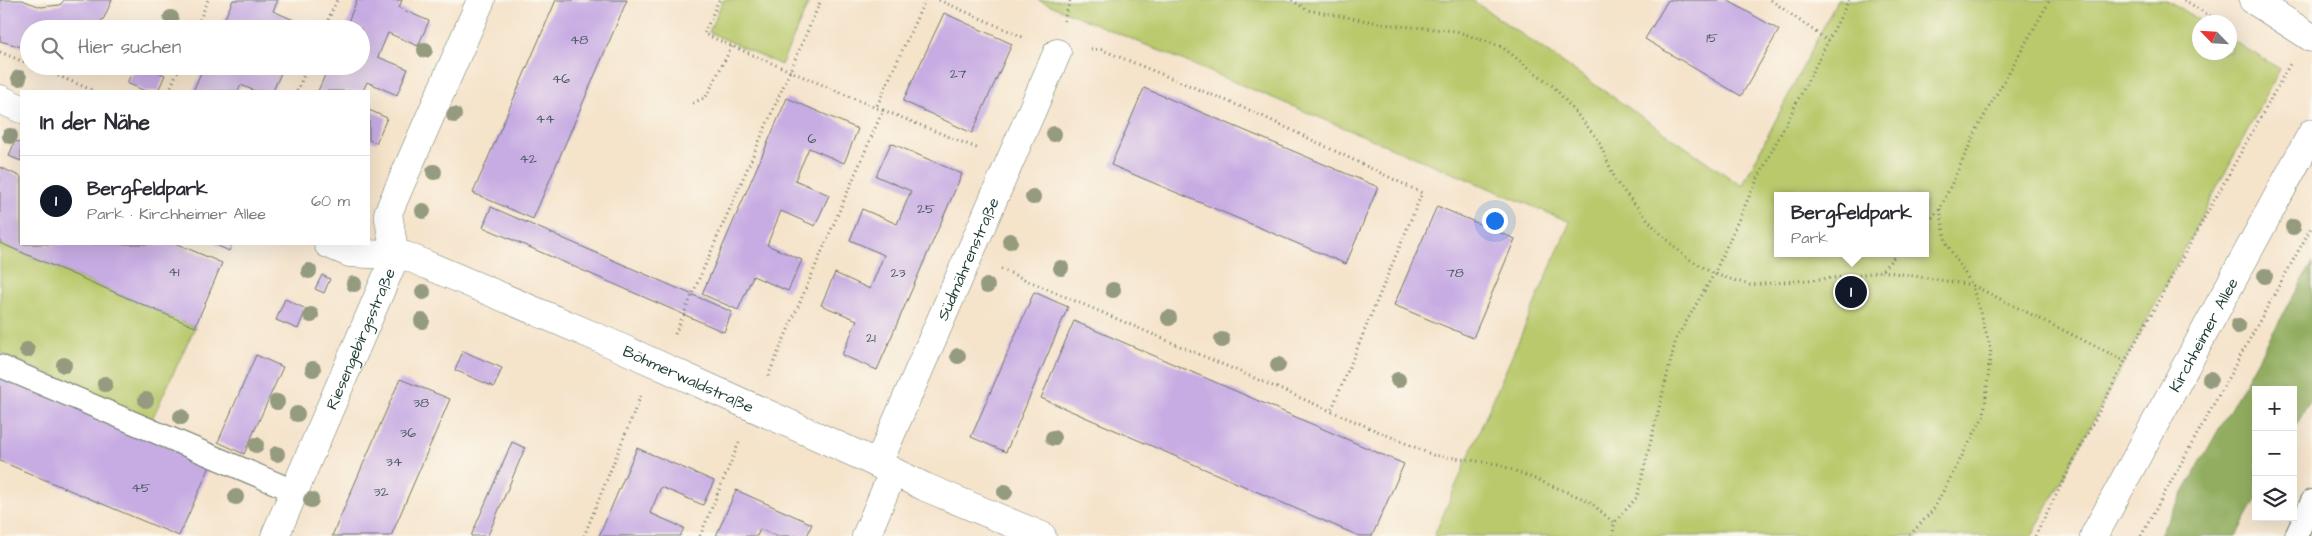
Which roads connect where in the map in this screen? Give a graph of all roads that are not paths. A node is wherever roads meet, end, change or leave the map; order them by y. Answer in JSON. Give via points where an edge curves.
{"nodes":[{"id":1,"x":481,"y":0,"type":"edge"},
{"id":2,"x":2253,"y":0,"type":"edge"},
{"id":3,"x":2310,"y":37,"type":"edge"},
{"id":4,"x":1057,"y":53,"type":"road end"},
{"id":5,"x":0,"y":100,"type":"edge"},
{"id":6,"x":20,"y":109,"type":"edge"},
{"id":7,"x":2312,"y":133,"type":"edge"},
{"id":8,"x":330,"y":245,"type":"edge"},
{"id":9,"x":395,"y":257,"type":"junction"},
{"id":10,"x":0,"y":366,"type":"edge"},
{"id":11,"x":885,"y":468,"type":"junction"},
{"id":12,"x":294,"y":491,"type":"junction"},
{"id":13,"x":2312,"y":502,"type":"edge"},
{"id":14,"x":275,"y":536,"type":"edge"},
{"id":15,"x":866,"y":536,"type":"edge"},
{"id":16,"x":1042,"y":536,"type":"edge"},
{"id":17,"x":2094,"y":536,"type":"edge"},
{"id":18,"x":2296,"y":536,"type":"edge"}],
"edges":[{"from":1,"to":9,"type":"street","name":"Riesengebirgsstraße","via":[[388,213]]},
{"from":2,"to":3,"type":"street"},
{"from":4,"to":11,"type":"street","name":"Südmährenstraße","via":[[970,256]]},
{"from":5,"to":6,"type":"street"},
{"from":7,"to":17,"type":"street","name":"Kirchheimer Allee"},
{"from":8,"to":9,"type":"street","name":"Böhmerwaldstraße","via":[[349,254]]},
{"from":9,"to":11,"type":"street","name":"Böhmerwaldstraße","via":[[406,256],[608,342]]},
{"from":9,"to":12,"type":"street","name":"Riesengebirgsstraße"},
{"from":10,"to":12,"type":"lane"},
{"from":11,"to":15,"type":"street","name":"Südmährenstraße"},
{"from":11,"to":16,"type":"street","name":"Böhmerwaldstraße"},
{"from":12,"to":14,"type":"street","name":"Riesengebirgsstraße"},
{"from":13,"to":18,"type":"lane"}]}
